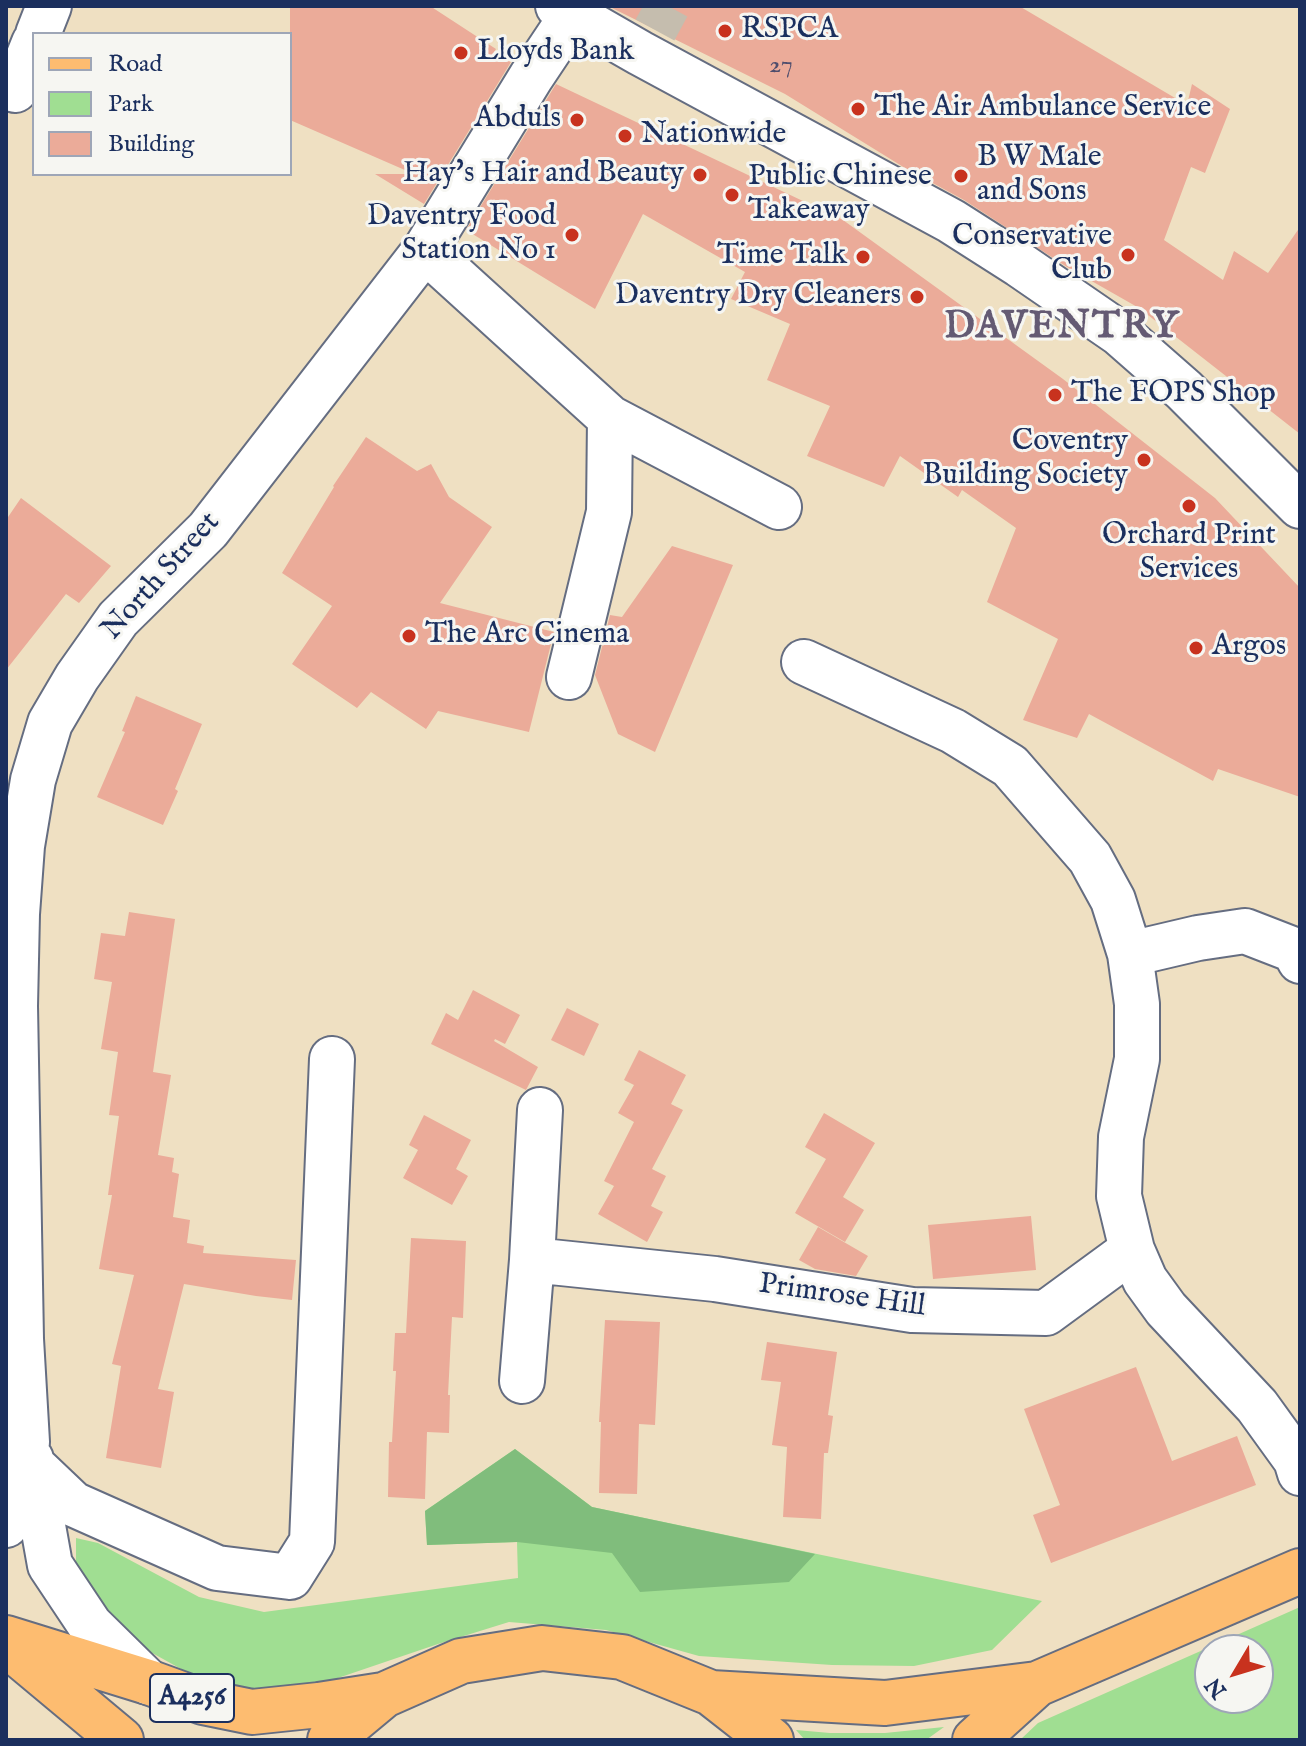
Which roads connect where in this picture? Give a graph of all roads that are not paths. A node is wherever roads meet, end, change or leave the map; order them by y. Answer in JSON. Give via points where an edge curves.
{"nodes":[{"id":1,"x":49,"y":6,"type":"edge"},
{"id":2,"x":566,"y":10,"type":"edge"},
{"id":3,"x":39,"y":32,"type":"edge"},
{"id":4,"x":32,"y":47,"type":"edge"},
{"id":5,"x":10,"y":88,"type":"edge"},
{"id":6,"x":425,"y":250,"type":"junction"},
{"id":7,"x":610,"y":418,"type":"junction"},
{"id":8,"x":1300,"y":506,"type":"edge"},
{"id":9,"x":779,"y":507,"type":"dead end"},
{"id":10,"x":804,"y":662,"type":"dead end"},
{"id":11,"x":569,"y":677,"type":"dead end"},
{"id":12,"x":12,"y":911,"type":"edge"},
{"id":13,"x":1130,"y":954,"type":"junction"},
{"id":14,"x":1300,"y":961,"type":"edge"},
{"id":15,"x":332,"y":1059,"type":"dead end"},
{"id":16,"x":540,"y":1110,"type":"dead end"},
{"id":17,"x":1132,"y":1250,"type":"junction"},
{"id":18,"x":532,"y":1260,"type":"junction"},
{"id":19,"x":14,"y":1340,"type":"edge"},
{"id":20,"x":522,"y":1381,"type":"dead end"},
{"id":21,"x":30,"y":1454,"type":"junction"},
{"id":22,"x":1300,"y":1473,"type":"edge"},
{"id":23,"x":6,"y":1525,"type":"edge"},
{"id":24,"x":1300,"y":1571,"type":"edge"},
{"id":25,"x":6,"y":1641,"type":"edge"},
{"id":26,"x":148,"y":1682,"type":"junction"},
{"id":27,"x":1037,"y":1684,"type":"junction"},
{"id":28,"x":711,"y":1693,"type":"junction"},
{"id":29,"x":384,"y":1695,"type":"junction"},
{"id":30,"x":121,"y":1740,"type":"edge"},
{"id":31,"x":330,"y":1740,"type":"edge"},
{"id":32,"x":771,"y":1740,"type":"edge"},
{"id":33,"x":975,"y":1740,"type":"edge"}],
"edges":[{"from":1,"to":3,"type":"street"},
{"from":2,"to":6,"type":"street","name":"North Street"},
{"from":2,"to":8,"type":"street","via":[[648,42],[1020,265],[1119,333]]},
{"from":4,"to":5,"type":"street"},
{"from":6,"to":7,"type":"street"},
{"from":6,"to":12,"type":"street","name":"North Street","via":[[208,530],[118,619],[77,677],[50,723],[33,780]]},
{"from":7,"to":9,"type":"street"},
{"from":7,"to":11,"type":"street","via":[[609,512]]},
{"from":10,"to":13,"type":"street","via":[[953,731],[1010,766],[1090,858],[1113,900]]},
{"from":12,"to":19,"type":"street","name":"North Street"},
{"from":13,"to":14,"type":"street","via":[[1245,931],[1294,950]]},
{"from":13,"to":17,"type":"street","via":[[1137,1059],[1121,1137],[1119,1196]]},
{"from":15,"to":21,"type":"street","via":[[312,1542],[290,1577],[217,1568],[73,1504]]},
{"from":16,"to":18,"type":"street"},
{"from":17,"to":18,"type":"street","name":"Primrose Hill","via":[[1046,1313],[912,1310],[715,1279]]},
{"from":17,"to":22,"type":"street","via":[[1166,1309],[1257,1406]]},
{"from":18,"to":20,"type":"street"},
{"from":19,"to":21,"type":"street","name":"North Street"},
{"from":21,"to":23,"type":"street","name":"North Street"},
{"from":21,"to":26,"type":"street","via":[[50,1565],[90,1625]]},
{"from":24,"to":27,"type":"main road"},
{"from":25,"to":26,"type":"main road","number":"A4256"},
{"from":25,"to":30,"type":"main road","number":"A4256"},
{"from":26,"to":29,"type":"main road","number":"A4256","via":[[252,1712]]},
{"from":27,"to":28,"type":"main road","via":[[885,1703]]},
{"from":27,"to":33,"type":"main road"},
{"from":28,"to":29,"type":"main road","via":[[622,1657],[542,1648],[461,1661]]},
{"from":28,"to":32,"type":"main road"},
{"from":29,"to":31,"type":"main road"}]}
